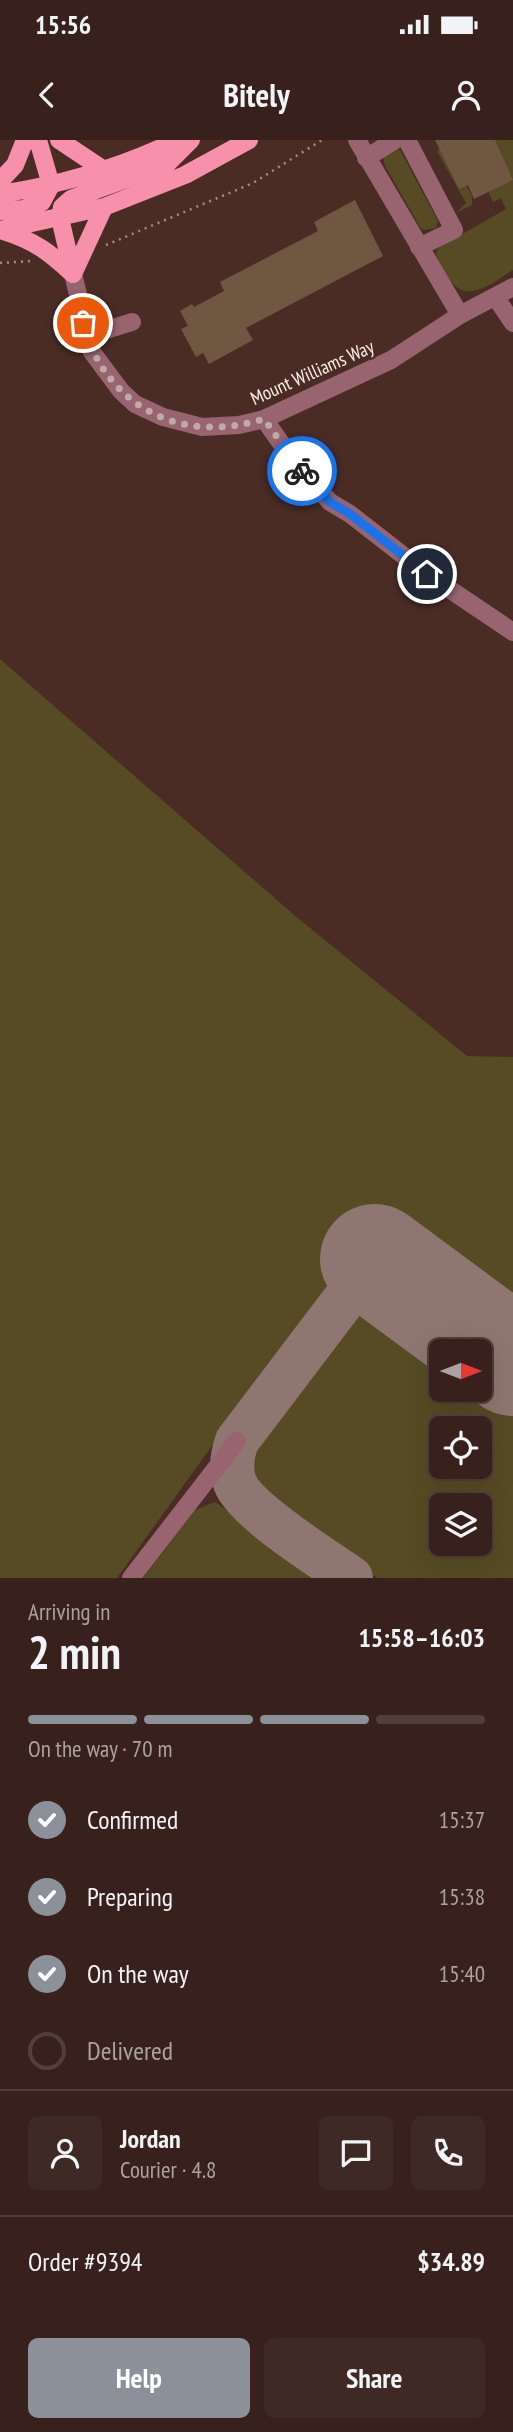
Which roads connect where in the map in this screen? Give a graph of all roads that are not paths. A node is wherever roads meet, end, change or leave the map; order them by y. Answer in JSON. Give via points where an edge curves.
{"nodes":[{"id":1,"x":25,"y":140,"type":"edge"},
{"id":2,"x":38,"y":140,"type":"edge"},
{"id":3,"x":59,"y":140,"type":"edge"},
{"id":4,"x":178,"y":140,"type":"edge"},
{"id":5,"x":191,"y":140,"type":"edge"},
{"id":6,"x":249,"y":140,"type":"edge"},
{"id":7,"x":357,"y":140,"type":"edge"},
{"id":8,"x":394,"y":140,"type":"edge"},
{"id":9,"x":407,"y":140,"type":"edge"},
{"id":10,"x":366,"y":158,"type":"junction"},
{"id":11,"x":104,"y":170,"type":"junction"},
{"id":12,"x":0,"y":181,"type":"edge"},
{"id":13,"x":51,"y":185,"type":"junction"},
{"id":14,"x":0,"y":194,"type":"edge"},
{"id":15,"x":104,"y":207,"type":"junction"},
{"id":16,"x":0,"y":211,"type":"edge"},
{"id":17,"x":60,"y":218,"type":"junction"},
{"id":18,"x":0,"y":230,"type":"edge"},
{"id":19,"x":419,"y":247,"type":"junction"},
{"id":20,"x":73,"y":274,"type":"junction"},
{"id":21,"x":513,"y":287,"type":"edge"},
{"id":22,"x":496,"y":298,"type":"junction"},
{"id":23,"x":460,"y":316,"type":"junction"},
{"id":24,"x":132,"y":322,"type":"dead end"},
{"id":25,"x":513,"y":323,"type":"edge"},
{"id":26,"x":87,"y":336,"type":"junction"},
{"id":27,"x":264,"y":419,"type":"junction"},
{"id":28,"x":513,"y":632,"type":"edge"},
{"id":29,"x":237,"y":1441,"type":"dead end"},
{"id":30,"x":131,"y":1578,"type":"edge"}],
"edges":[{"from":1,"to":12,"type":"main road","via":[[15,165]]},
{"from":2,"to":13,"type":"main road"},
{"from":3,"to":11,"type":"main road"},
{"from":4,"to":11,"type":"main road"},
{"from":5,"to":17,"type":"main road","via":[[167,164],[71,199],[62,207]]},
{"from":6,"to":15,"type":"main road","via":[[185,175]]},
{"from":7,"to":10,"type":"street"},
{"from":8,"to":10,"type":"street"},
{"from":9,"to":19,"type":"street","via":[[454,230]]},
{"from":10,"to":19,"type":"street"},
{"from":11,"to":13,"type":"main road"},
{"from":13,"to":14,"type":"main road"},
{"from":13,"to":16,"type":"main road","via":[[42,201],[24,209]]},
{"from":15,"to":17,"type":"main road"},
{"from":15,"to":20,"type":"main road"},
{"from":17,"to":18,"type":"main road"},
{"from":17,"to":20,"type":"main road"},
{"from":18,"to":20,"type":"main road","via":[[27,238]]},
{"from":19,"to":23,"type":"street"},
{"from":20,"to":26,"type":"street","name":"Mount Williams Way"},
{"from":21,"to":22,"type":"street","name":"Mount Williams Way"},
{"from":22,"to":23,"type":"street","name":"Mount Williams Way"},
{"from":22,"to":25,"type":"street"},
{"from":23,"to":27,"type":"street","name":"Mount Williams Way","via":[[391,360]]},
{"from":24,"to":26,"type":"street"},
{"from":26,"to":27,"type":"street","name":"Mount Williams Way","via":[[92,352],[135,404],[202,427]]},
{"from":27,"to":28,"type":"street","via":[[330,502]]},
{"from":29,"to":30,"type":"street"}]}
